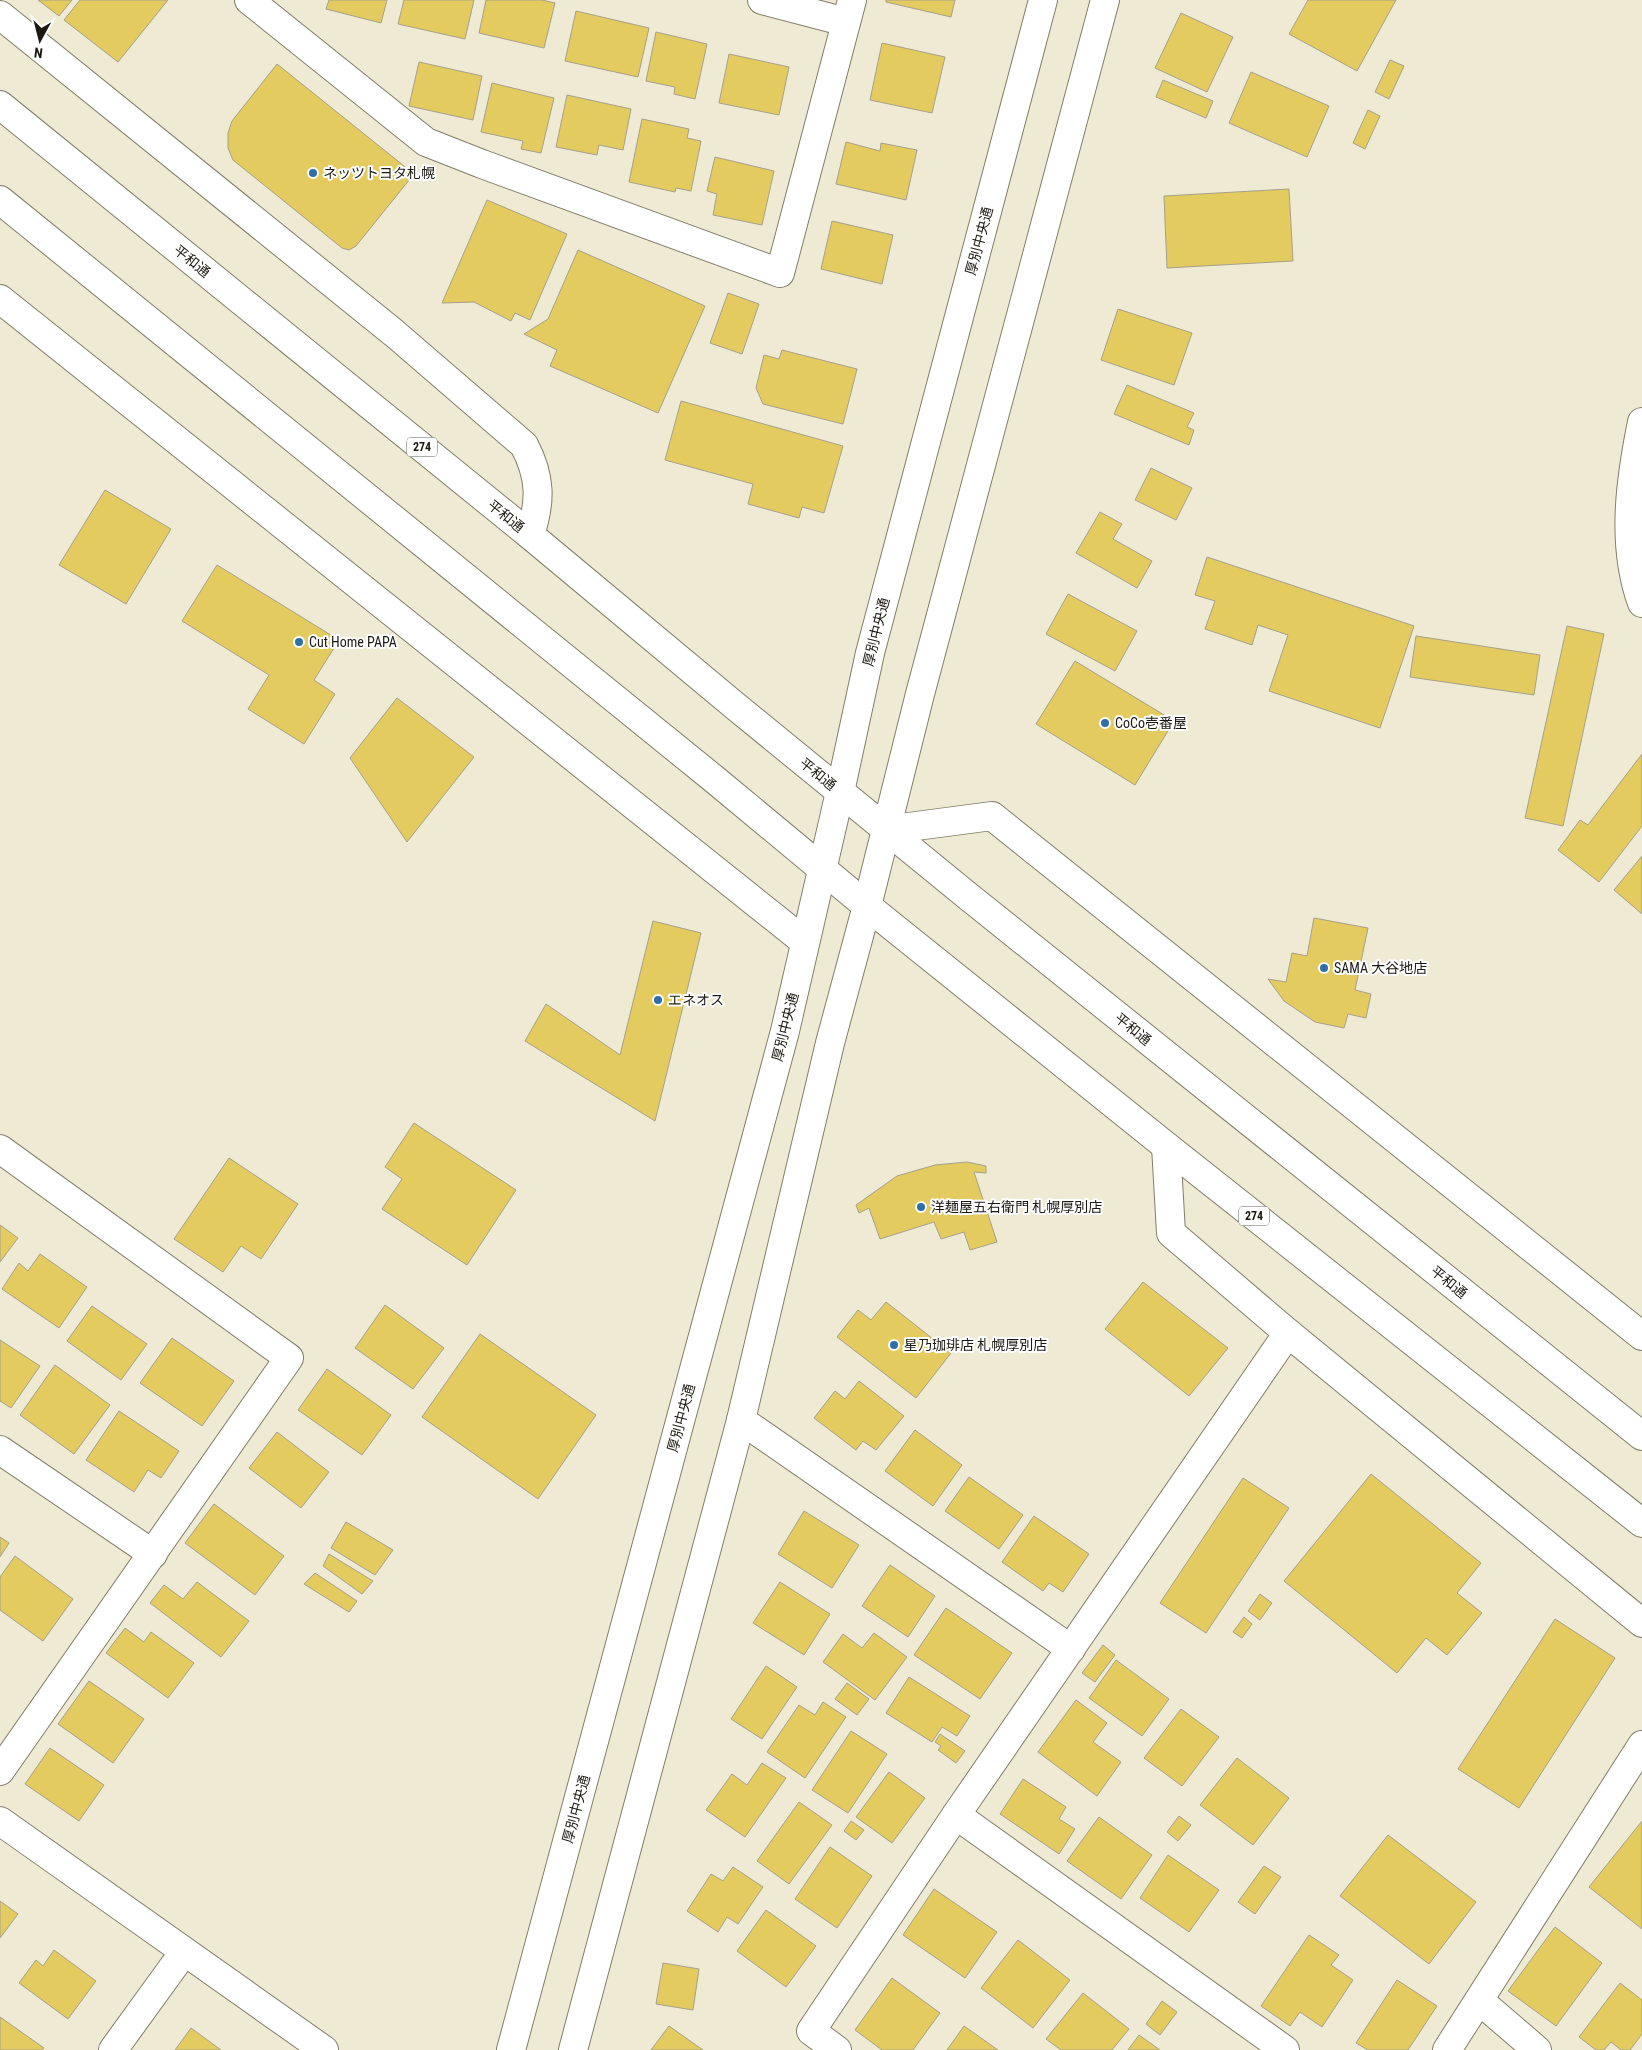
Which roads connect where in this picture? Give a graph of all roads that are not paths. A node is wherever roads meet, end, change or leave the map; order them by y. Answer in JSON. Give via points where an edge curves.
{"nodes":[{"id":1,"x":249,"y":0,"type":"edge"},
{"id":2,"x":762,"y":0,"type":"edge"},
{"id":3,"x":1044,"y":0,"type":"edge"},
{"id":4,"x":1105,"y":0,"type":"edge"},
{"id":5,"x":849,"y":11,"type":"edge"},
{"id":6,"x":0,"y":15,"type":"edge"},
{"id":7,"x":0,"y":105,"type":"edge"},
{"id":8,"x":0,"y":200,"type":"edge"},
{"id":9,"x":0,"y":299,"type":"edge"},
{"id":10,"x":1642,"y":422,"type":"edge"},
{"id":11,"x":530,"y":535,"type":"junction"},
{"id":12,"x":1642,"y":603,"type":"edge"},
{"id":13,"x":840,"y":792,"type":"junction"},
{"id":14,"x":886,"y":830,"type":"junction"},
{"id":15,"x":823,"y":869,"type":"junction"},
{"id":16,"x":867,"y":906,"type":"junction"},
{"id":17,"x":805,"y":942,"type":"junction"},
{"id":18,"x":1166,"y":1146,"type":"junction"},
{"id":19,"x":0,"y":1149,"type":"edge"},
{"id":20,"x":1288,"y":1334,"type":"junction"},
{"id":21,"x":1642,"y":1336,"type":"edge"},
{"id":22,"x":741,"y":1420,"type":"junction"},
{"id":23,"x":1642,"y":1436,"type":"edge"},
{"id":24,"x":0,"y":1450,"type":"edge"},
{"id":25,"x":1642,"y":1523,"type":"edge"},
{"id":26,"x":153,"y":1554,"type":"junction"},
{"id":27,"x":1642,"y":1623,"type":"edge"},
{"id":28,"x":1071,"y":1649,"type":"junction"},
{"id":29,"x":1642,"y":1746,"type":"edge"},
{"id":30,"x":0,"y":1771,"type":"edge"},
{"id":31,"x":956,"y":1815,"type":"junction"},
{"id":32,"x":0,"y":1821,"type":"edge"},
{"id":33,"x":184,"y":1952,"type":"junction"},
{"id":34,"x":1480,"y":2001,"type":"junction"},
{"id":35,"x":113,"y":2050,"type":"edge"},
{"id":36,"x":324,"y":2050,"type":"edge"},
{"id":37,"x":511,"y":2050,"type":"edge"},
{"id":38,"x":573,"y":2050,"type":"edge"},
{"id":39,"x":837,"y":2050,"type":"edge"},
{"id":40,"x":1285,"y":2050,"type":"edge"},
{"id":41,"x":1447,"y":2050,"type":"edge"},
{"id":42,"x":1536,"y":2050,"type":"edge"}],
"edges":[{"from":1,"to":5,"type":"main road","via":[[426,142],[780,272]]},
{"from":2,"to":5,"type":"main road"},
{"from":3,"to":13,"type":"main road","name":"厚別中央通","via":[[870,653]]},
{"from":4,"to":14,"type":"main road"},
{"from":6,"to":11,"type":"main road","via":[[394,333],[524,445],[532,459],[539,496]]},
{"from":7,"to":11,"type":"main road","name":"平和通","number":"274"},
{"from":8,"to":15,"type":"main road","number":"274"},
{"from":9,"to":17,"type":"main road"},
{"from":10,"to":12,"type":"main road","via":[[1633,465],[1628,529]]},
{"from":11,"to":13,"type":"main road","name":"平和通","number":"274"},
{"from":13,"to":14,"type":"main road","name":"平和通","number":"274"},
{"from":13,"to":15,"type":"main road","name":"厚別中央通"},
{"from":14,"to":16,"type":"main road"},
{"from":14,"to":21,"type":"main road","via":[[992,816]]},
{"from":14,"to":23,"type":"main road","name":"平和通","number":"274"},
{"from":15,"to":16,"type":"main road","number":"274"},
{"from":15,"to":17,"type":"main road","name":"厚別中央通"},
{"from":16,"to":18,"type":"main road","number":"274"},
{"from":16,"to":22,"type":"main road","via":[[830,1043]]},
{"from":17,"to":37,"type":"main road","name":"厚別中央通","via":[[785,1031]]},
{"from":18,"to":20,"type":"main road","via":[[1171,1233]]},
{"from":18,"to":25,"type":"main road","number":"274"},
{"from":19,"to":26,"type":"main road","via":[[289,1358]]},
{"from":20,"to":27,"type":"main road"},
{"from":20,"to":28,"type":"main road"},
{"from":22,"to":28,"type":"main road"},
{"from":22,"to":38,"type":"main road"},
{"from":24,"to":26,"type":"main road"},
{"from":26,"to":30,"type":"main road"},
{"from":28,"to":31,"type":"main road"},
{"from":29,"to":34,"type":"main road"},
{"from":31,"to":39,"type":"main road","via":[[811,2031]]},
{"from":31,"to":40,"type":"main road"},
{"from":32,"to":33,"type":"main road"},
{"from":33,"to":35,"type":"main road"},
{"from":33,"to":36,"type":"main road"},
{"from":34,"to":41,"type":"main road"},
{"from":34,"to":42,"type":"main road"}]}
